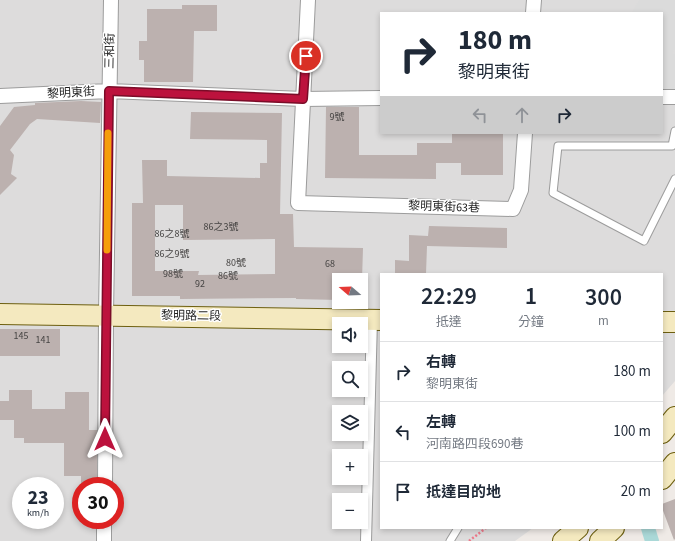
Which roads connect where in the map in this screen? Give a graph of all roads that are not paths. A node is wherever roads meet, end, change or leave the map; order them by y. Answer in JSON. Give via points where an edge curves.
{"nodes":[{"id":1,"x":111,"y":0,"type":"edge"},
{"id":2,"x":308,"y":0,"type":"edge"},
{"id":3,"x":534,"y":0,"type":"edge"},
{"id":4,"x":533,"y":12,"type":"edge"},
{"id":5,"x":109,"y":91,"type":"junction"},
{"id":6,"x":0,"y":96,"type":"edge"},
{"id":7,"x":675,"y":96,"type":"edge"},
{"id":8,"x":663,"y":97,"type":"edge"},
{"id":9,"x":380,"y":98,"type":"edge"},
{"id":10,"x":303,"y":99,"type":"junction"},
{"id":11,"x":675,"y":131,"type":"edge"},
{"id":12,"x":525,"y":134,"type":"edge"},
{"id":13,"x":673,"y":148,"type":"edge"},
{"id":14,"x":675,"y":179,"type":"edge"},
{"id":15,"x":0,"y":314,"type":"edge"},
{"id":16,"x":106,"y":315,"type":"junction"},
{"id":17,"x":376,"y":320,"type":"edge"},
{"id":18,"x":663,"y":322,"type":"edge"},
{"id":19,"x":675,"y":322,"type":"edge"},
{"id":20,"x":675,"y":417,"type":"edge"},
{"id":21,"x":663,"y":432,"type":"edge"},
{"id":22,"x":675,"y":463,"type":"edge"},
{"id":23,"x":105,"y":477,"type":"edge"},
{"id":24,"x":663,"y":478,"type":"edge"},
{"id":25,"x":104,"y":529,"type":"edge"},
{"id":26,"x":457,"y":529,"type":"edge"},
{"id":27,"x":577,"y":529,"type":"edge"},
{"id":28,"x":613,"y":529,"type":"edge"},
{"id":29,"x":104,"y":541,"type":"edge"},
{"id":30,"x":366,"y":541,"type":"edge"},
{"id":31,"x":450,"y":541,"type":"edge"},
{"id":32,"x":563,"y":541,"type":"edge"},
{"id":33,"x":600,"y":541,"type":"edge"}],
"edges":[{"from":1,"to":5,"type":"street","name":"三和街"},
{"from":2,"to":10,"type":"street"},
{"from":3,"to":4,"type":"street"},
{"from":5,"to":6,"type":"street","name":"黎明東街"},
{"from":5,"to":10,"type":"street","name":"黎明東街"},
{"from":5,"to":16,"type":"street","name":"三和街"},
{"from":7,"to":8,"type":"street"},
{"from":9,"to":10,"type":"street","name":"黎明東街"},
{"from":10,"to":12,"type":"street","name":"黎明東街63巷","via":[[298,203],[513,209],[521,190]]},
{"from":11,"to":13,"type":"lane"},
{"from":13,"to":14,"type":"lane","via":[[558,146],[553,193],[644,241]]},
{"from":15,"to":16,"type":"main road","name":"黎明路二段"},
{"from":16,"to":17,"type":"main road","name":"黎明路二段"},
{"from":16,"to":23,"type":"street","name":"三和街"},
{"from":17,"to":30,"type":"street"},
{"from":18,"to":19,"type":"main road"},
{"from":20,"to":21,"type":"main road"},
{"from":22,"to":24,"type":"main road"},
{"from":25,"to":29,"type":"street"},
{"from":26,"to":31,"type":"lane"},
{"from":27,"to":32,"type":"main road"},
{"from":28,"to":33,"type":"main road"}]}
